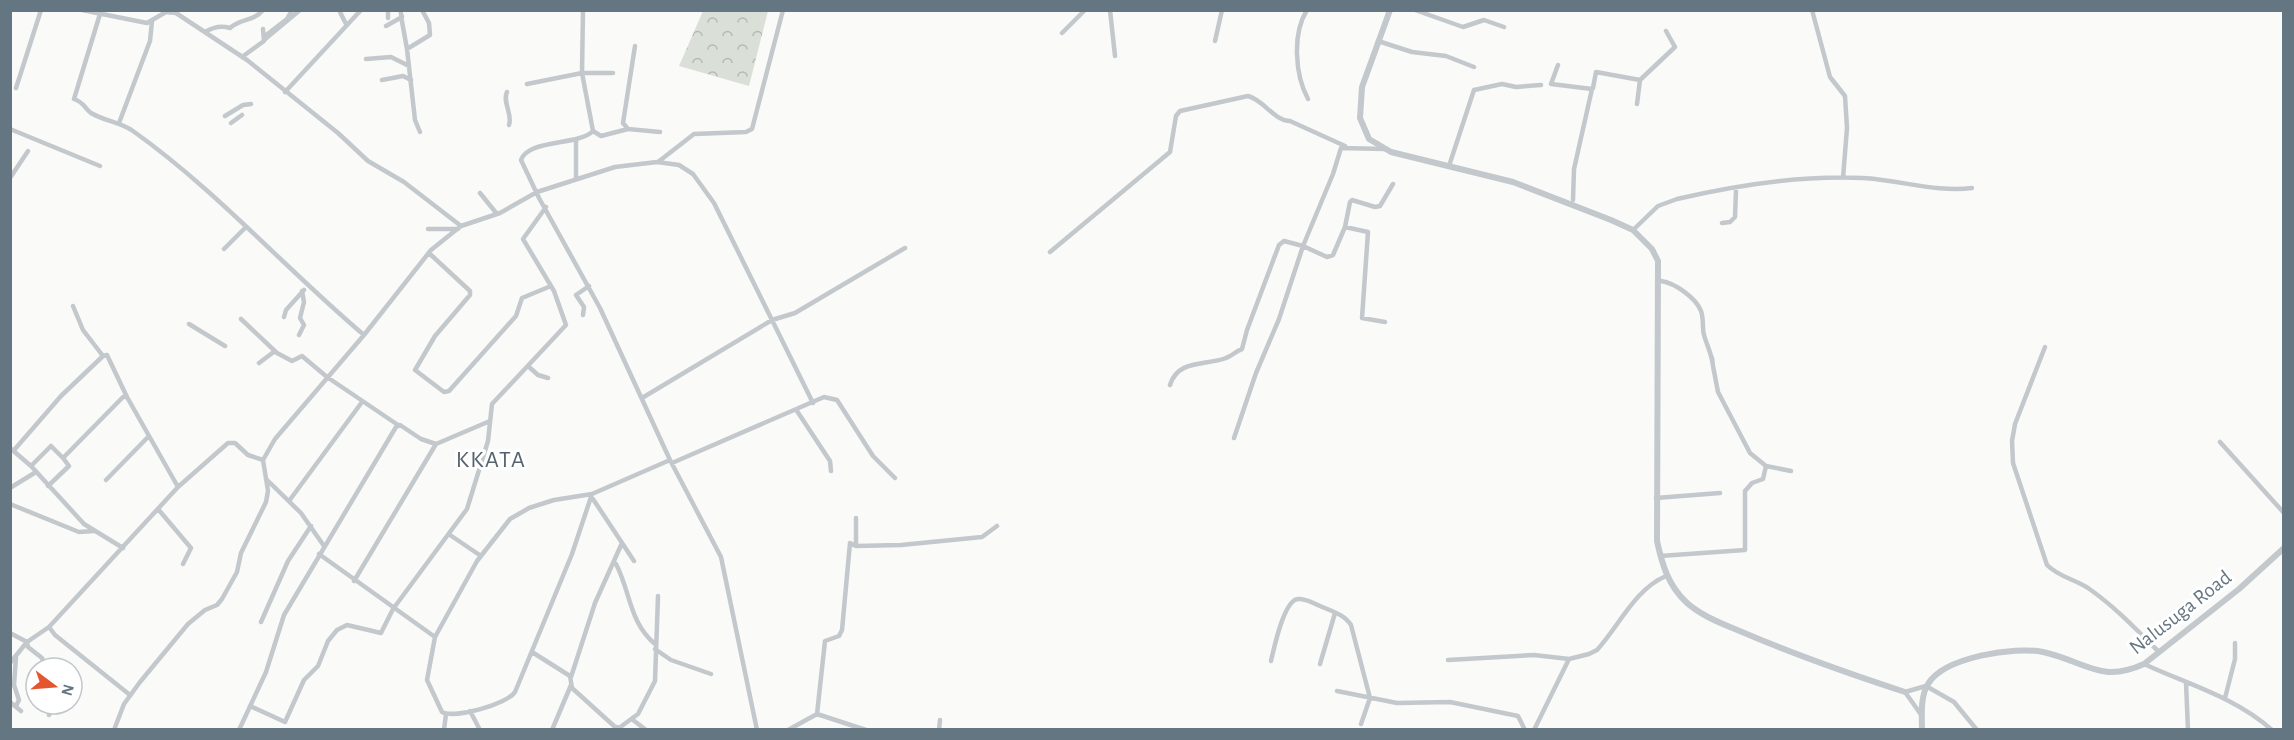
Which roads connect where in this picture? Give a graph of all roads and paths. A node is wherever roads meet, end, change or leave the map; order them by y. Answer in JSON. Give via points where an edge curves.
{"nodes":[{"id":1,"x":41,"y":10,"type":"edge"},
{"id":2,"x":82,"y":10,"type":"edge"},
{"id":3,"x":263,"y":10,"type":"edge"},
{"id":4,"x":292,"y":10,"type":"edge"},
{"id":5,"x":300,"y":10,"type":"edge"},
{"id":6,"x":339,"y":10,"type":"edge"},
{"id":7,"x":361,"y":10,"type":"edge"},
{"id":8,"x":388,"y":10,"type":"edge"},
{"id":9,"x":422,"y":10,"type":"edge"},
{"id":10,"x":583,"y":10,"type":"edge"},
{"id":11,"x":783,"y":10,"type":"edge"},
{"id":12,"x":1085,"y":10,"type":"edge"},
{"id":13,"x":1110,"y":10,"type":"edge"},
{"id":14,"x":1222,"y":10,"type":"edge"},
{"id":15,"x":1299,"y":10,"type":"edge"},
{"id":16,"x":1307,"y":10,"type":"edge"},
{"id":17,"x":1390,"y":10,"type":"edge"},
{"id":18,"x":1415,"y":10,"type":"edge"},
{"id":19,"x":1812,"y":10,"type":"edge"},
{"id":20,"x":401,"y":13,"type":"edge"},
{"id":21,"x":100,"y":14,"type":"junction"},
{"id":22,"x":1303,"y":17,"type":"junction"},
{"id":23,"x":388,"y":18,"type":"dead end"},
{"id":24,"x":152,"y":21,"type":"junction"},
{"id":25,"x":346,"y":24,"type":"junction"},
{"id":26,"x":386,"y":26,"type":"dead end"},
{"id":27,"x":1504,"y":27,"type":"dead end"},
{"id":28,"x":263,"y":29,"type":"dead end"},
{"id":29,"x":1666,"y":31,"type":"dead end"},
{"id":30,"x":205,"y":32,"type":"junction"},
{"id":31,"x":1062,"y":33,"type":"dead end"},
{"id":32,"x":264,"y":39,"type":"junction"},
{"id":33,"x":1215,"y":41,"type":"dead end"},
{"id":34,"x":1378,"y":41,"type":"junction"},
{"id":35,"x":635,"y":46,"type":"dead end"},
{"id":36,"x":407,"y":49,"type":"junction"},
{"id":37,"x":1115,"y":56,"type":"dead end"},
{"id":38,"x":242,"y":57,"type":"junction"},
{"id":39,"x":366,"y":59,"type":"dead end"},
{"id":40,"x":1558,"y":65,"type":"dead end"},
{"id":41,"x":409,"y":66,"type":"junction"},
{"id":42,"x":1474,"y":67,"type":"dead end"},
{"id":43,"x":582,"y":73,"type":"junction"},
{"id":44,"x":613,"y":73,"type":"dead end"},
{"id":45,"x":382,"y":80,"type":"dead end"},
{"id":46,"x":411,"y":80,"type":"junction"},
{"id":47,"x":527,"y":84,"type":"dead end"},
{"id":48,"x":1541,"y":85,"type":"dead end"},
{"id":49,"x":16,"y":88,"type":"dead end"},
{"id":50,"x":1593,"y":88,"type":"dead end"},
{"id":51,"x":285,"y":92,"type":"junction"},
{"id":52,"x":507,"y":92,"type":"dead end"},
{"id":53,"x":1308,"y":99,"type":"dead end"},
{"id":54,"x":251,"y":104,"type":"dead end"},
{"id":55,"x":242,"y":115,"type":"dead end"},
{"id":56,"x":225,"y":116,"type":"dead end"},
{"id":57,"x":119,"y":123,"type":"junction"},
{"id":58,"x":231,"y":123,"type":"dead end"},
{"id":59,"x":509,"y":125,"type":"dead end"},
{"id":60,"x":10,"y":129,"type":"edge"},
{"id":61,"x":628,"y":129,"type":"junction"},
{"id":62,"x":594,"y":131,"type":"junction"},
{"id":63,"x":420,"y":132,"type":"dead end"},
{"id":64,"x":660,"y":132,"type":"dead end"},
{"id":65,"x":576,"y":139,"type":"junction"},
{"id":66,"x":1345,"y":146,"type":"junction"},
{"id":67,"x":1385,"y":149,"type":"junction"},
{"id":68,"x":28,"y":151,"type":"dead end"},
{"id":69,"x":657,"y":162,"type":"junction"},
{"id":70,"x":99,"y":166,"type":"dead end"},
{"id":71,"x":1449,"y":166,"type":"junction"},
{"id":72,"x":10,"y":178,"type":"edge"},
{"id":73,"x":1844,"y":178,"type":"junction"},
{"id":74,"x":576,"y":180,"type":"junction"},
{"id":75,"x":1392,"y":184,"type":"dead end"},
{"id":76,"x":1972,"y":188,"type":"dead end"},
{"id":77,"x":1736,"y":190,"type":"dead end"},
{"id":78,"x":537,"y":192,"type":"junction"},
{"id":79,"x":480,"y":193,"type":"dead end"},
{"id":80,"x":1573,"y":200,"type":"dead end"},
{"id":81,"x":546,"y":207,"type":"junction"},
{"id":82,"x":497,"y":214,"type":"junction"},
{"id":83,"x":1722,"y":223,"type":"dead end"},
{"id":84,"x":1345,"y":226,"type":"junction"},
{"id":85,"x":459,"y":227,"type":"junction"},
{"id":86,"x":245,"y":228,"type":"junction"},
{"id":87,"x":428,"y":229,"type":"dead end"},
{"id":88,"x":1633,"y":230,"type":"junction"},
{"id":89,"x":1303,"y":246,"type":"junction"},
{"id":90,"x":905,"y":248,"type":"dead end"},
{"id":91,"x":224,"y":249,"type":"dead end"},
{"id":92,"x":1050,"y":252,"type":"dead end"},
{"id":93,"x":429,"y":253,"type":"junction"},
{"id":94,"x":1661,"y":282,"type":"dead end"},
{"id":95,"x":308,"y":285,"type":"junction"},
{"id":96,"x":550,"y":286,"type":"junction"},
{"id":97,"x":589,"y":286,"type":"junction"},
{"id":98,"x":302,"y":291,"type":"junction"},
{"id":99,"x":73,"y":306,"type":"dead end"},
{"id":100,"x":583,"y":315,"type":"dead end"},
{"id":101,"x":284,"y":317,"type":"dead end"},
{"id":102,"x":241,"y":319,"type":"dead end"},
{"id":103,"x":772,"y":320,"type":"junction"},
{"id":104,"x":1385,"y":322,"type":"dead end"},
{"id":105,"x":189,"y":324,"type":"dead end"},
{"id":106,"x":299,"y":334,"type":"dead end"},
{"id":107,"x":364,"y":335,"type":"junction"},
{"id":108,"x":225,"y":346,"type":"dead end"},
{"id":109,"x":2045,"y":347,"type":"dead end"},
{"id":110,"x":275,"y":351,"type":"junction"},
{"id":111,"x":103,"y":356,"type":"junction"},
{"id":112,"x":260,"y":363,"type":"dead end"},
{"id":113,"x":528,"y":366,"type":"junction"},
{"id":114,"x":327,"y":377,"type":"junction"},
{"id":115,"x":548,"y":378,"type":"dead end"},
{"id":116,"x":1170,"y":385,"type":"dead end"},
{"id":117,"x":127,"y":397,"type":"junction"},
{"id":118,"x":642,"y":398,"type":"junction"},
{"id":119,"x":362,"y":402,"type":"junction"},
{"id":120,"x":813,"y":403,"type":"junction"},
{"id":121,"x":797,"y":411,"type":"junction"},
{"id":122,"x":490,"y":421,"type":"junction"},
{"id":123,"x":398,"y":425,"type":"junction"},
{"id":124,"x":150,"y":436,"type":"junction"},
{"id":125,"x":1234,"y":438,"type":"dead end"},
{"id":126,"x":2220,"y":442,"type":"dead end"},
{"id":127,"x":436,"y":444,"type":"junction"},
{"id":128,"x":13,"y":449,"type":"edge"},
{"id":129,"x":63,"y":458,"type":"junction"},
{"id":130,"x":263,"y":460,"type":"junction"},
{"id":131,"x":671,"y":462,"type":"junction"},
{"id":132,"x":31,"y":465,"type":"junction"},
{"id":133,"x":1766,"y":466,"type":"junction"},
{"id":134,"x":831,"y":471,"type":"dead end"},
{"id":135,"x":1791,"y":471,"type":"dead end"},
{"id":136,"x":36,"y":472,"type":"junction"},
{"id":137,"x":896,"y":478,"type":"dead end"},
{"id":138,"x":266,"y":479,"type":"junction"},
{"id":139,"x":106,"y":480,"type":"dead end"},
{"id":140,"x":48,"y":486,"type":"junction"},
{"id":141,"x":178,"y":487,"type":"junction"},
{"id":142,"x":10,"y":488,"type":"edge"},
{"id":143,"x":1720,"y":493,"type":"dead end"},
{"id":144,"x":593,"y":497,"type":"junction"},
{"id":145,"x":1656,"y":498,"type":"junction"},
{"id":146,"x":289,"y":501,"type":"junction"},
{"id":147,"x":10,"y":504,"type":"edge"},
{"id":148,"x":158,"y":510,"type":"junction"},
{"id":149,"x":2283,"y":513,"type":"edge"},
{"id":150,"x":856,"y":518,"type":"dead end"},
{"id":151,"x":311,"y":526,"type":"junction"},
{"id":152,"x":997,"y":526,"type":"dead end"},
{"id":153,"x":94,"y":531,"type":"junction"},
{"id":154,"x":450,"y":534,"type":"junction"},
{"id":155,"x":622,"y":543,"type":"junction"},
{"id":156,"x":324,"y":546,"type":"junction"},
{"id":157,"x":856,"y":546,"type":"junction"},
{"id":158,"x":123,"y":548,"type":"junction"},
{"id":159,"x":2283,"y":548,"type":"edge"},
{"id":160,"x":319,"y":554,"type":"junction"},
{"id":161,"x":481,"y":556,"type":"junction"},
{"id":162,"x":1660,"y":556,"type":"junction"},
{"id":163,"x":634,"y":561,"type":"dead end"},
{"id":164,"x":613,"y":563,"type":"junction"},
{"id":165,"x":183,"y":564,"type":"dead end"},
{"id":166,"x":1666,"y":576,"type":"junction"},
{"id":167,"x":354,"y":581,"type":"junction"},
{"id":168,"x":658,"y":596,"type":"dead end"},
{"id":169,"x":393,"y":609,"type":"junction"},
{"id":170,"x":1335,"y":613,"type":"junction"},
{"id":171,"x":261,"y":622,"type":"dead end"},
{"id":172,"x":49,"y":627,"type":"junction"},
{"id":173,"x":10,"y":633,"type":"edge"},
{"id":174,"x":435,"y":637,"type":"junction"},
{"id":175,"x":27,"y":642,"type":"junction"},
{"id":176,"x":2235,"y":643,"type":"dead end"},
{"id":177,"x":655,"y":646,"type":"junction"},
{"id":178,"x":532,"y":652,"type":"junction"},
{"id":179,"x":2159,"y":652,"type":"junction"},
{"id":180,"x":15,"y":656,"type":"junction"},
{"id":181,"x":39,"y":656,"type":"edge"},
{"id":182,"x":1569,"y":658,"type":"junction"},
{"id":183,"x":1448,"y":660,"type":"dead end"},
{"id":184,"x":1271,"y":661,"type":"dead end"},
{"id":185,"x":10,"y":663,"type":"edge"},
{"id":186,"x":2144,"y":663,"type":"junction"},
{"id":187,"x":1320,"y":664,"type":"dead end"},
{"id":188,"x":711,"y":674,"type":"dead end"},
{"id":189,"x":571,"y":677,"type":"junction"},
{"id":190,"x":2186,"y":683,"type":"junction"},
{"id":191,"x":571,"y":685,"type":"junction"},
{"id":192,"x":1926,"y":686,"type":"junction"},
{"id":193,"x":1337,"y":691,"type":"dead end"},
{"id":194,"x":1905,"y":692,"type":"junction"},
{"id":195,"x":130,"y":695,"type":"junction"},
{"id":196,"x":1370,"y":698,"type":"junction"},
{"id":197,"x":2225,"y":698,"type":"junction"},
{"id":198,"x":10,"y":702,"type":"edge"},
{"id":199,"x":16,"y":706,"type":"junction"},
{"id":200,"x":250,"y":706,"type":"junction"},
{"id":201,"x":21,"y":711,"type":"dead end"},
{"id":202,"x":470,"y":711,"type":"junction"},
{"id":203,"x":446,"y":714,"type":"junction"},
{"id":204,"x":817,"y":714,"type":"junction"},
{"id":205,"x":1922,"y":716,"type":"junction"},
{"id":206,"x":633,"y":720,"type":"junction"},
{"id":207,"x":940,"y":720,"type":"dead end"},
{"id":208,"x":1361,"y":724,"type":"dead end"},
{"id":209,"x":114,"y":729,"type":"edge"},
{"id":210,"x":239,"y":729,"type":"edge"},
{"id":211,"x":444,"y":729,"type":"edge"},
{"id":212,"x":480,"y":729,"type":"edge"},
{"id":213,"x":552,"y":729,"type":"edge"},
{"id":214,"x":619,"y":729,"type":"edge"},
{"id":215,"x":646,"y":729,"type":"edge"},
{"id":216,"x":758,"y":729,"type":"edge"},
{"id":217,"x":788,"y":729,"type":"edge"},
{"id":218,"x":866,"y":729,"type":"edge"},
{"id":219,"x":939,"y":729,"type":"edge"},
{"id":220,"x":1525,"y":729,"type":"edge"},
{"id":221,"x":1534,"y":729,"type":"edge"},
{"id":222,"x":1922,"y":729,"type":"edge"},
{"id":223,"x":1977,"y":729,"type":"edge"},
{"id":224,"x":2188,"y":729,"type":"edge"},
{"id":225,"x":2271,"y":729,"type":"edge"}],
"edges":[{"from":1,"to":49,"type":"street"},
{"from":2,"to":21,"type":"street"},
{"from":3,"to":30,"type":"street","via":[[252,21]]},
{"from":4,"to":32,"type":"street"},
{"from":5,"to":32,"type":"street"},
{"from":6,"to":25,"type":"street"},
{"from":7,"to":25,"type":"street"},
{"from":8,"to":23,"type":"street"},
{"from":9,"to":36,"type":"street","via":[[430,35]]},
{"from":10,"to":43,"type":"street"},
{"from":11,"to":69,"type":"street","via":[[752,129],[694,134]]},
{"from":12,"to":31,"type":"street"},
{"from":13,"to":37,"type":"street"},
{"from":14,"to":33,"type":"street"},
{"from":15,"to":22,"type":"street"},
{"from":16,"to":22,"type":"street"},
{"from":17,"to":34,"type":"street"},
{"from":18,"to":27,"type":"street","via":[[1463,27],[1484,20]]},
{"from":19,"to":73,"type":"street","via":[[1830,77],[1845,96]]},
{"from":20,"to":26,"type":"street"},
{"from":20,"to":36,"type":"street"},
{"from":21,"to":24,"type":"street"},
{"from":21,"to":57,"type":"street","via":[[74,99],[82,101],[92,113]]},
{"from":22,"to":53,"type":"street","via":[[1299,69]]},
{"from":24,"to":30,"type":"street","via":[[171,11]]},
{"from":24,"to":57,"type":"street","via":[[150,41]]},
{"from":25,"to":51,"type":"street"},
{"from":28,"to":32,"type":"street"},
{"from":29,"to":50,"type":"street","via":[[1675,47],[1640,80],[1596,72]]},
{"from":30,"to":38,"type":"street"},
{"from":32,"to":38,"type":"street","via":[[261,46]]},
{"from":34,"to":42,"type":"street","via":[[1412,52],[1446,56]]},
{"from":34,"to":67,"type":"street","via":[[1362,87],[1359,118],[1370,139]]},
{"from":35,"to":61,"type":"street","via":[[623,123]]},
{"from":36,"to":41,"type":"street"},
{"from":38,"to":51,"type":"street"},
{"from":39,"to":41,"type":"street","via":[[391,57]]},
{"from":40,"to":80,"type":"street","via":[[1551,84],[1592,89],[1574,169]]},
{"from":41,"to":46,"type":"street"},
{"from":43,"to":44,"type":"street"},
{"from":43,"to":47,"type":"street"},
{"from":43,"to":62,"type":"street"},
{"from":45,"to":46,"type":"street","via":[[403,76]]},
{"from":46,"to":63,"type":"street"},
{"from":48,"to":71,"type":"street","via":[[1502,84],[1474,90]]},
{"from":51,"to":85,"type":"street","via":[[368,161],[404,182]]},
{"from":52,"to":59,"type":"street"},
{"from":54,"to":56,"type":"street"},
{"from":55,"to":58,"type":"street"},
{"from":57,"to":86,"type":"street","via":[[195,179]]},
{"from":60,"to":70,"type":"street"},
{"from":61,"to":62,"type":"street","via":[[601,136]]},
{"from":61,"to":64,"type":"street"},
{"from":62,"to":65,"type":"street"},
{"from":65,"to":74,"type":"street"},
{"from":65,"to":78,"type":"street","via":[[539,147],[523,156],[521,160]]},
{"from":66,"to":67,"type":"street"},
{"from":66,"to":89,"type":"street","via":[[1339,150]]},
{"from":66,"to":92,"type":"street","via":[[1284,121],[1253,97],[1231,98],[1180,111],[1170,152]]},
{"from":67,"to":71,"type":"street"},
{"from":68,"to":72,"type":"street"},
{"from":69,"to":74,"type":"street","via":[[615,167]]},
{"from":69,"to":103,"type":"street","via":[[679,165],[693,174],[722,218]]},
{"from":71,"to":88,"type":"street","via":[[1536,190]]},
{"from":73,"to":76,"type":"street"},
{"from":73,"to":88,"type":"street","via":[[1800,179],[1677,199],[1658,206]]},
{"from":74,"to":78,"type":"street"},
{"from":75,"to":84,"type":"street","via":[[1380,206],[1352,200]]},
{"from":77,"to":83,"type":"street","via":[[1735,217]]},
{"from":78,"to":81,"type":"street"},
{"from":78,"to":82,"type":"street"},
{"from":79,"to":82,"type":"street"},
{"from":81,"to":96,"type":"street","via":[[523,239]]},
{"from":81,"to":97,"type":"street"},
{"from":82,"to":85,"type":"street"},
{"from":84,"to":89,"type":"street","via":[[1331,256]]},
{"from":84,"to":104,"type":"street","via":[[1368,232],[1362,318]]},
{"from":85,"to":87,"type":"street"},
{"from":85,"to":93,"type":"street"},
{"from":86,"to":91,"type":"street"},
{"from":86,"to":95,"type":"street"},
{"from":88,"to":145,"type":"street","via":[[1658,261]]},
{"from":89,"to":116,"type":"street","via":[[1284,241],[1280,245],[1242,349],[1226,358],[1187,366],[1173,375]]},
{"from":89,"to":125,"type":"street"},
{"from":90,"to":103,"type":"street","via":[[795,313]]},
{"from":93,"to":96,"type":"street","via":[[470,291],[435,336],[415,370],[444,392],[516,316],[522,298]]},
{"from":93,"to":107,"type":"street"},
{"from":94,"to":133,"type":"street","via":[[1670,282],[1701,311],[1718,392],[1750,453]]},
{"from":95,"to":98,"type":"street"},
{"from":95,"to":107,"type":"street"},
{"from":96,"to":113,"type":"street","via":[[566,325]]},
{"from":97,"to":100,"type":"street","via":[[576,296],[584,307]]},
{"from":97,"to":118,"type":"street"},
{"from":98,"to":101,"type":"street"},
{"from":98,"to":106,"type":"street","via":[[300,318],[304,324]]},
{"from":99,"to":111,"type":"street","via":[[83,330]]},
{"from":102,"to":110,"type":"street"},
{"from":103,"to":118,"type":"street"},
{"from":103,"to":120,"type":"street"},
{"from":105,"to":108,"type":"street"},
{"from":107,"to":114,"type":"street"},
{"from":109,"to":179,"type":"street","via":[[2012,441],[2013,463],[2047,565],[2115,608]]},
{"from":110,"to":112,"type":"street"},
{"from":110,"to":114,"type":"street","via":[[292,361],[302,356]]},
{"from":111,"to":117,"type":"street","via":[[111,361]]},
{"from":111,"to":128,"type":"street"},
{"from":113,"to":115,"type":"street"},
{"from":113,"to":122,"type":"street","via":[[495,399]]},
{"from":114,"to":119,"type":"street"},
{"from":114,"to":130,"type":"street","via":[[275,439]]},
{"from":117,"to":124,"type":"street"},
{"from":117,"to":129,"type":"street"},
{"from":118,"to":131,"type":"street"},
{"from":119,"to":123,"type":"street"},
{"from":119,"to":146,"type":"street"},
{"from":120,"to":121,"type":"street"},
{"from":120,"to":137,"type":"street","via":[[824,397],[837,400],[873,456]]},
{"from":121,"to":131,"type":"street"},
{"from":121,"to":134,"type":"street","via":[[830,461]]},
{"from":122,"to":127,"type":"street"},
{"from":122,"to":154,"type":"street","via":[[480,472],[467,509]]},
{"from":123,"to":127,"type":"street"},
{"from":123,"to":156,"type":"street"},
{"from":124,"to":139,"type":"street"},
{"from":124,"to":141,"type":"street"},
{"from":126,"to":149,"type":"street"},
{"from":127,"to":167,"type":"street"},
{"from":128,"to":132,"type":"street"},
{"from":129,"to":132,"type":"street","via":[[51,446]]},
{"from":129,"to":140,"type":"street","via":[[69,466]]},
{"from":130,"to":138,"type":"street"},
{"from":130,"to":141,"type":"street","via":[[228,442]]},
{"from":131,"to":144,"type":"street"},
{"from":131,"to":216,"type":"street","via":[[721,557]]},
{"from":132,"to":136,"type":"street"},
{"from":133,"to":135,"type":"street"},
{"from":133,"to":162,"type":"street","via":[[1763,479],[1745,491],[1745,550]]},
{"from":136,"to":140,"type":"street"},
{"from":136,"to":142,"type":"street"},
{"from":138,"to":146,"type":"street"},
{"from":138,"to":195,"type":"street","via":[[266,502],[222,599],[188,624]]},
{"from":140,"to":153,"type":"street"},
{"from":141,"to":148,"type":"street"},
{"from":143,"to":145,"type":"street"},
{"from":144,"to":155,"type":"street"},
{"from":144,"to":161,"type":"street","via":[[554,500],[518,513]]},
{"from":144,"to":178,"type":"street"},
{"from":145,"to":162,"type":"street"},
{"from":146,"to":151,"type":"street"},
{"from":147,"to":153,"type":"street","via":[[79,532]]},
{"from":148,"to":158,"type":"street"},
{"from":148,"to":165,"type":"street","via":[[190,548]]},
{"from":150,"to":157,"type":"street"},
{"from":151,"to":156,"type":"street"},
{"from":151,"to":171,"type":"street","via":[[288,561]]},
{"from":152,"to":157,"type":"street","via":[[982,537]]},
{"from":153,"to":158,"type":"street"},
{"from":154,"to":161,"type":"street"},
{"from":154,"to":169,"type":"street"},
{"from":155,"to":163,"type":"street"},
{"from":155,"to":164,"type":"street"},
{"from":156,"to":160,"type":"street"},
{"from":157,"to":204,"type":"street","via":[[850,543],[842,630],[839,636],[825,641]]},
{"from":158,"to":172,"type":"street"},
{"from":159,"to":179,"type":"street","name":"Nalusuga Road","via":[[2239,589]]},
{"from":160,"to":167,"type":"street"},
{"from":160,"to":200,"type":"street","via":[[284,615],[266,672]]},
{"from":161,"to":174,"type":"street"},
{"from":162,"to":166,"type":"street"},
{"from":164,"to":177,"type":"street","via":[[622,576],[631,611],[643,634]]},
{"from":164,"to":189,"type":"street","via":[[595,603]]},
{"from":166,"to":182,"type":"street","via":[[1645,590],[1597,650]]},
{"from":166,"to":194,"type":"street","via":[[1686,602],[1701,613],[1794,654]]},
{"from":167,"to":169,"type":"street"},
{"from":168,"to":177,"type":"street"},
{"from":169,"to":174,"type":"street"},
{"from":169,"to":200,"type":"street","via":[[378,634],[347,625],[334,633],[318,666],[304,681],[285,722]]},
{"from":170,"to":184,"type":"street","via":[[1304,600],[1292,601]]},
{"from":170,"to":187,"type":"street"},
{"from":170,"to":196,"type":"street","via":[[1347,618],[1351,625]]},
{"from":172,"to":175,"type":"street"},
{"from":172,"to":195,"type":"street"},
{"from":173,"to":175,"type":"street"},
{"from":174,"to":203,"type":"street","via":[[427,680]]},
{"from":175,"to":180,"type":"street"},
{"from":175,"to":181,"type":"street"},
{"from":176,"to":197,"type":"street"},
{"from":177,"to":188,"type":"street","via":[[671,660]]},
{"from":177,"to":206,"type":"street","via":[[657,669],[652,691]]},
{"from":178,"to":189,"type":"street"},
{"from":178,"to":202,"type":"street","via":[[513,696]]},
{"from":179,"to":186,"type":"street","name":"Nalusuga Road"},
{"from":180,"to":185,"type":"street"},
{"from":180,"to":199,"type":"street","via":[[14,685],[19,700]]},
{"from":182,"to":183,"type":"street","via":[[1534,655]]},
{"from":182,"to":221,"type":"street"},
{"from":186,"to":190,"type":"street"},
{"from":186,"to":192,"type":"street","name":"Nalusuga Road","via":[[2127,672],[2102,673],[2042,652],[2001,653],[1957,664]]},
{"from":189,"to":191,"type":"street"},
{"from":190,"to":197,"type":"street"},
{"from":190,"to":224,"type":"street"},
{"from":191,"to":213,"type":"street"},
{"from":191,"to":214,"type":"street"},
{"from":192,"to":194,"type":"street"},
{"from":192,"to":205,"type":"street"},
{"from":192,"to":223,"type":"street","via":[[1954,702]]},
{"from":193,"to":196,"type":"street"},
{"from":194,"to":205,"type":"street"},
{"from":195,"to":209,"type":"street"},
{"from":196,"to":208,"type":"street"},
{"from":196,"to":220,"type":"street","via":[[1397,703],[1450,702],[1518,716]]},
{"from":197,"to":225,"type":"street"},
{"from":198,"to":199,"type":"street"},
{"from":199,"to":201,"type":"street"},
{"from":200,"to":210,"type":"street"},
{"from":202,"to":203,"type":"street"},
{"from":202,"to":212,"type":"street"},
{"from":203,"to":211,"type":"street"},
{"from":204,"to":217,"type":"street"},
{"from":204,"to":218,"type":"street"},
{"from":205,"to":222,"type":"street"},
{"from":206,"to":214,"type":"street"},
{"from":206,"to":215,"type":"street"},
{"from":207,"to":219,"type":"street"}]}
